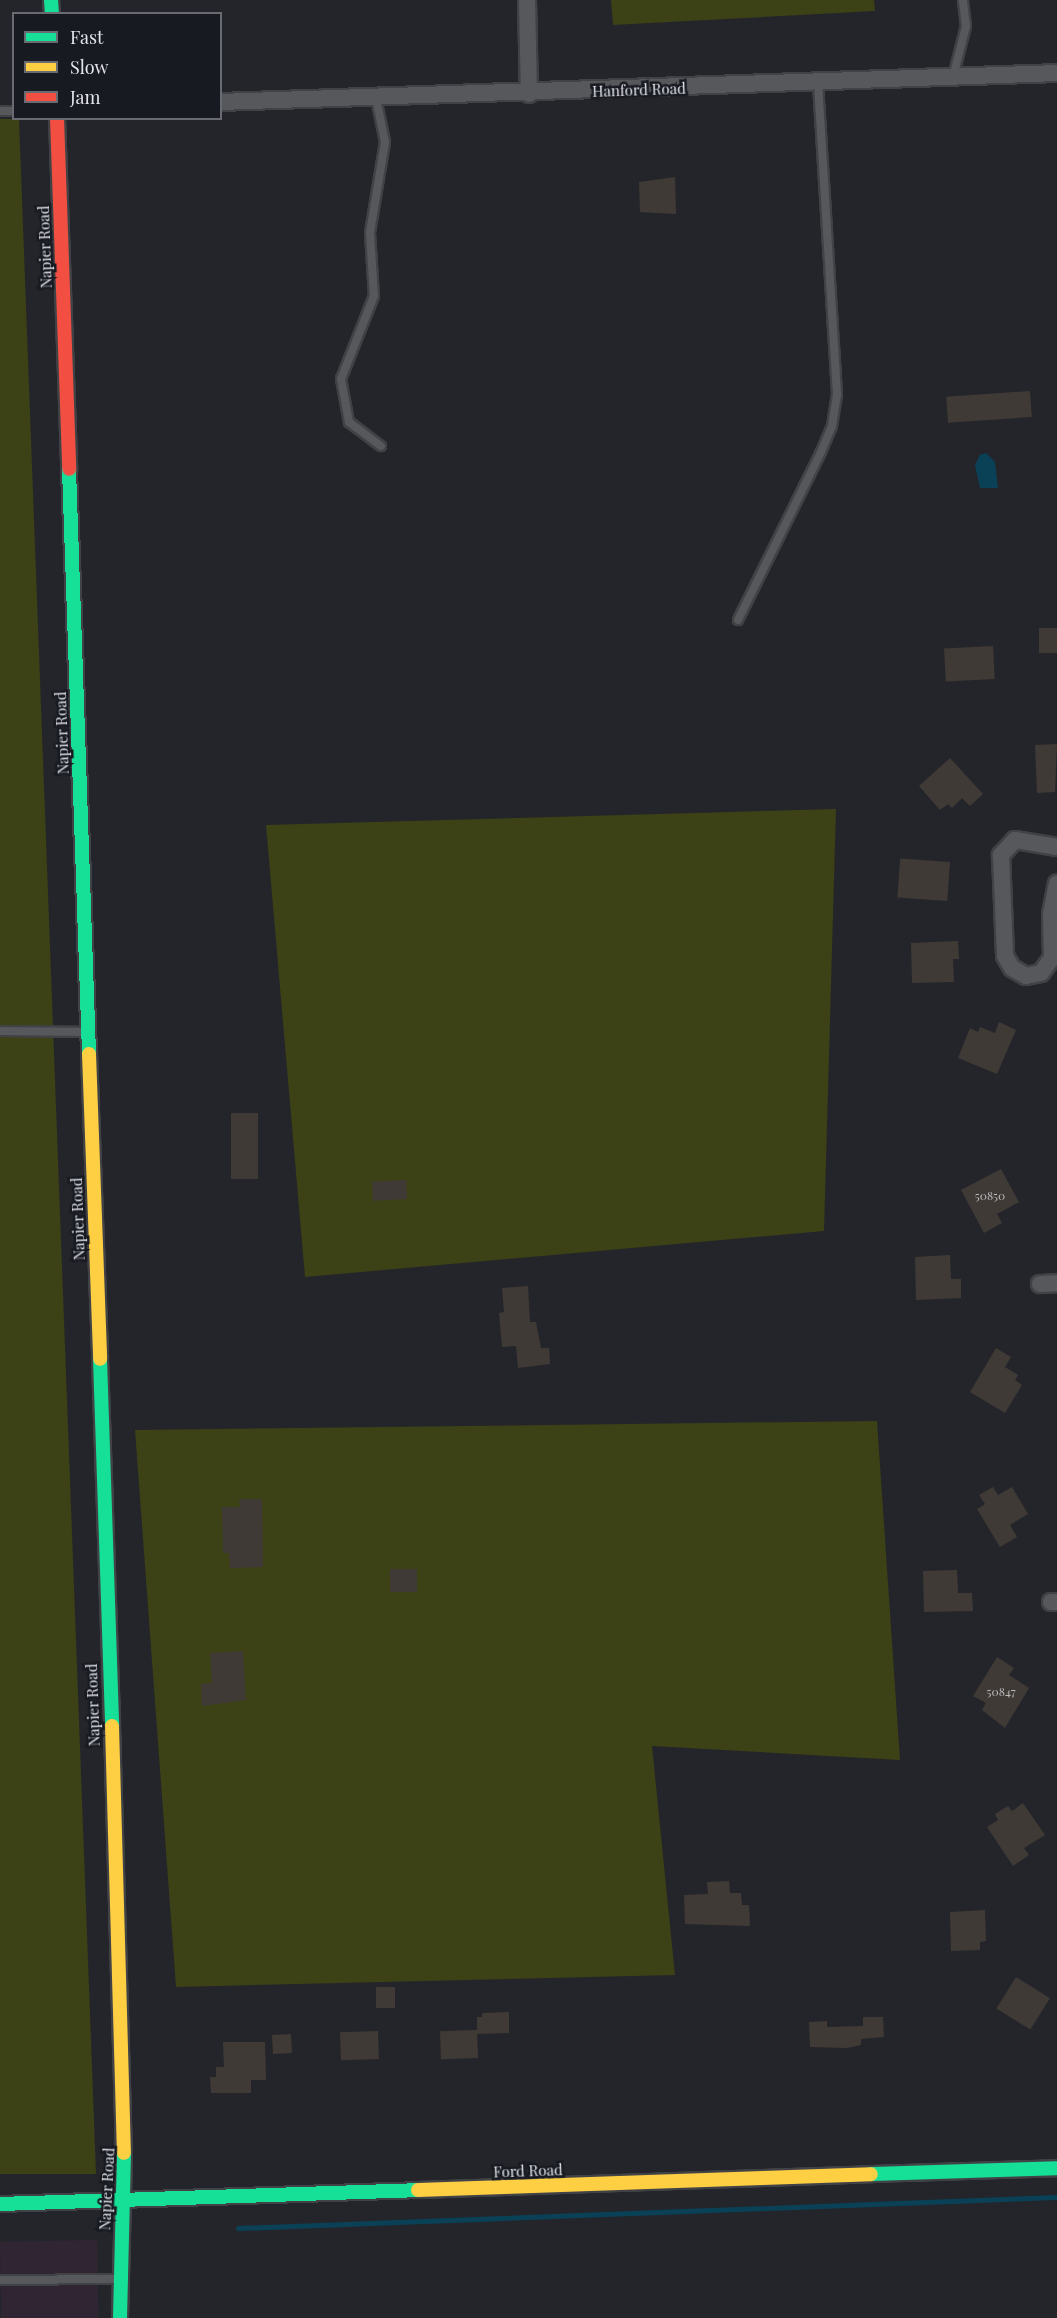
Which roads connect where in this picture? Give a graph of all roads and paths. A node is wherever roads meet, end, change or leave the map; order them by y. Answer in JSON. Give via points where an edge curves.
{"nodes":[{"id":1,"x":527,"y":0,"type":"edge"},
{"id":2,"x":963,"y":0,"type":"edge"},
{"id":3,"x":1057,"y":73,"type":"edge"},
{"id":4,"x":953,"y":78,"type":"junction"},
{"id":5,"x":818,"y":83,"type":"junction"},
{"id":6,"x":528,"y":94,"type":"junction"},
{"id":7,"x":376,"y":98,"type":"junction"},
{"id":8,"x":222,"y":102,"type":"edge"},
{"id":9,"x":57,"y":120,"type":"edge"},
{"id":10,"x":381,"y":446,"type":"dead end"},
{"id":11,"x":738,"y":620,"type":"dead end"},
{"id":12,"x":1057,"y":847,"type":"edge"},
{"id":13,"x":1057,"y":884,"type":"edge"},
{"id":14,"x":0,"y":1031,"type":"edge"},
{"id":15,"x":88,"y":1032,"type":"junction"},
{"id":16,"x":1040,"y":1284,"type":"dead end"},
{"id":17,"x":1057,"y":1284,"type":"edge"},
{"id":18,"x":1057,"y":2168,"type":"edge"},
{"id":19,"x":122,"y":2203,"type":"junction"},
{"id":20,"x":0,"y":2204,"type":"edge"},
{"id":21,"x":119,"y":2279,"type":"junction"},
{"id":22,"x":0,"y":2280,"type":"edge"},
{"id":23,"x":120,"y":2318,"type":"edge"}],
"edges":[{"from":1,"to":6,"type":"street"},
{"from":2,"to":4,"type":"lane","via":[[966,26]]},
{"from":3,"to":4,"type":"street","name":"Hanford Road"},
{"from":4,"to":5,"type":"street","name":"Hanford Road"},
{"from":5,"to":6,"type":"street","name":"Hanford Road"},
{"from":5,"to":11,"type":"lane","via":[[837,394],[832,426],[821,452]]},
{"from":6,"to":7,"type":"street","name":"Hanford Road"},
{"from":7,"to":8,"type":"street","name":"Hanford Road"},
{"from":7,"to":10,"type":"lane","via":[[385,142],[369,233],[374,296],[341,379],[349,422]]},
{"from":9,"to":15,"type":"street","name":"Napier Road"},
{"from":12,"to":13,"type":"street","via":[[1015,840],[1001,855],[1005,956],[1012,968],[1026,976],[1041,973],[1052,958],[1052,905]]},
{"from":14,"to":15,"type":"lane"},
{"from":15,"to":19,"type":"street","name":"Napier Road","via":[[125,2099]]},
{"from":16,"to":17,"type":"street"},
{"from":18,"to":19,"type":"street","name":"Ford Road"},
{"from":19,"to":20,"type":"street","name":"Ford Road"},
{"from":19,"to":21,"type":"street","name":"Napier Road"},
{"from":21,"to":22,"type":"lane"},
{"from":21,"to":23,"type":"street","name":"Napier Road"}]}
